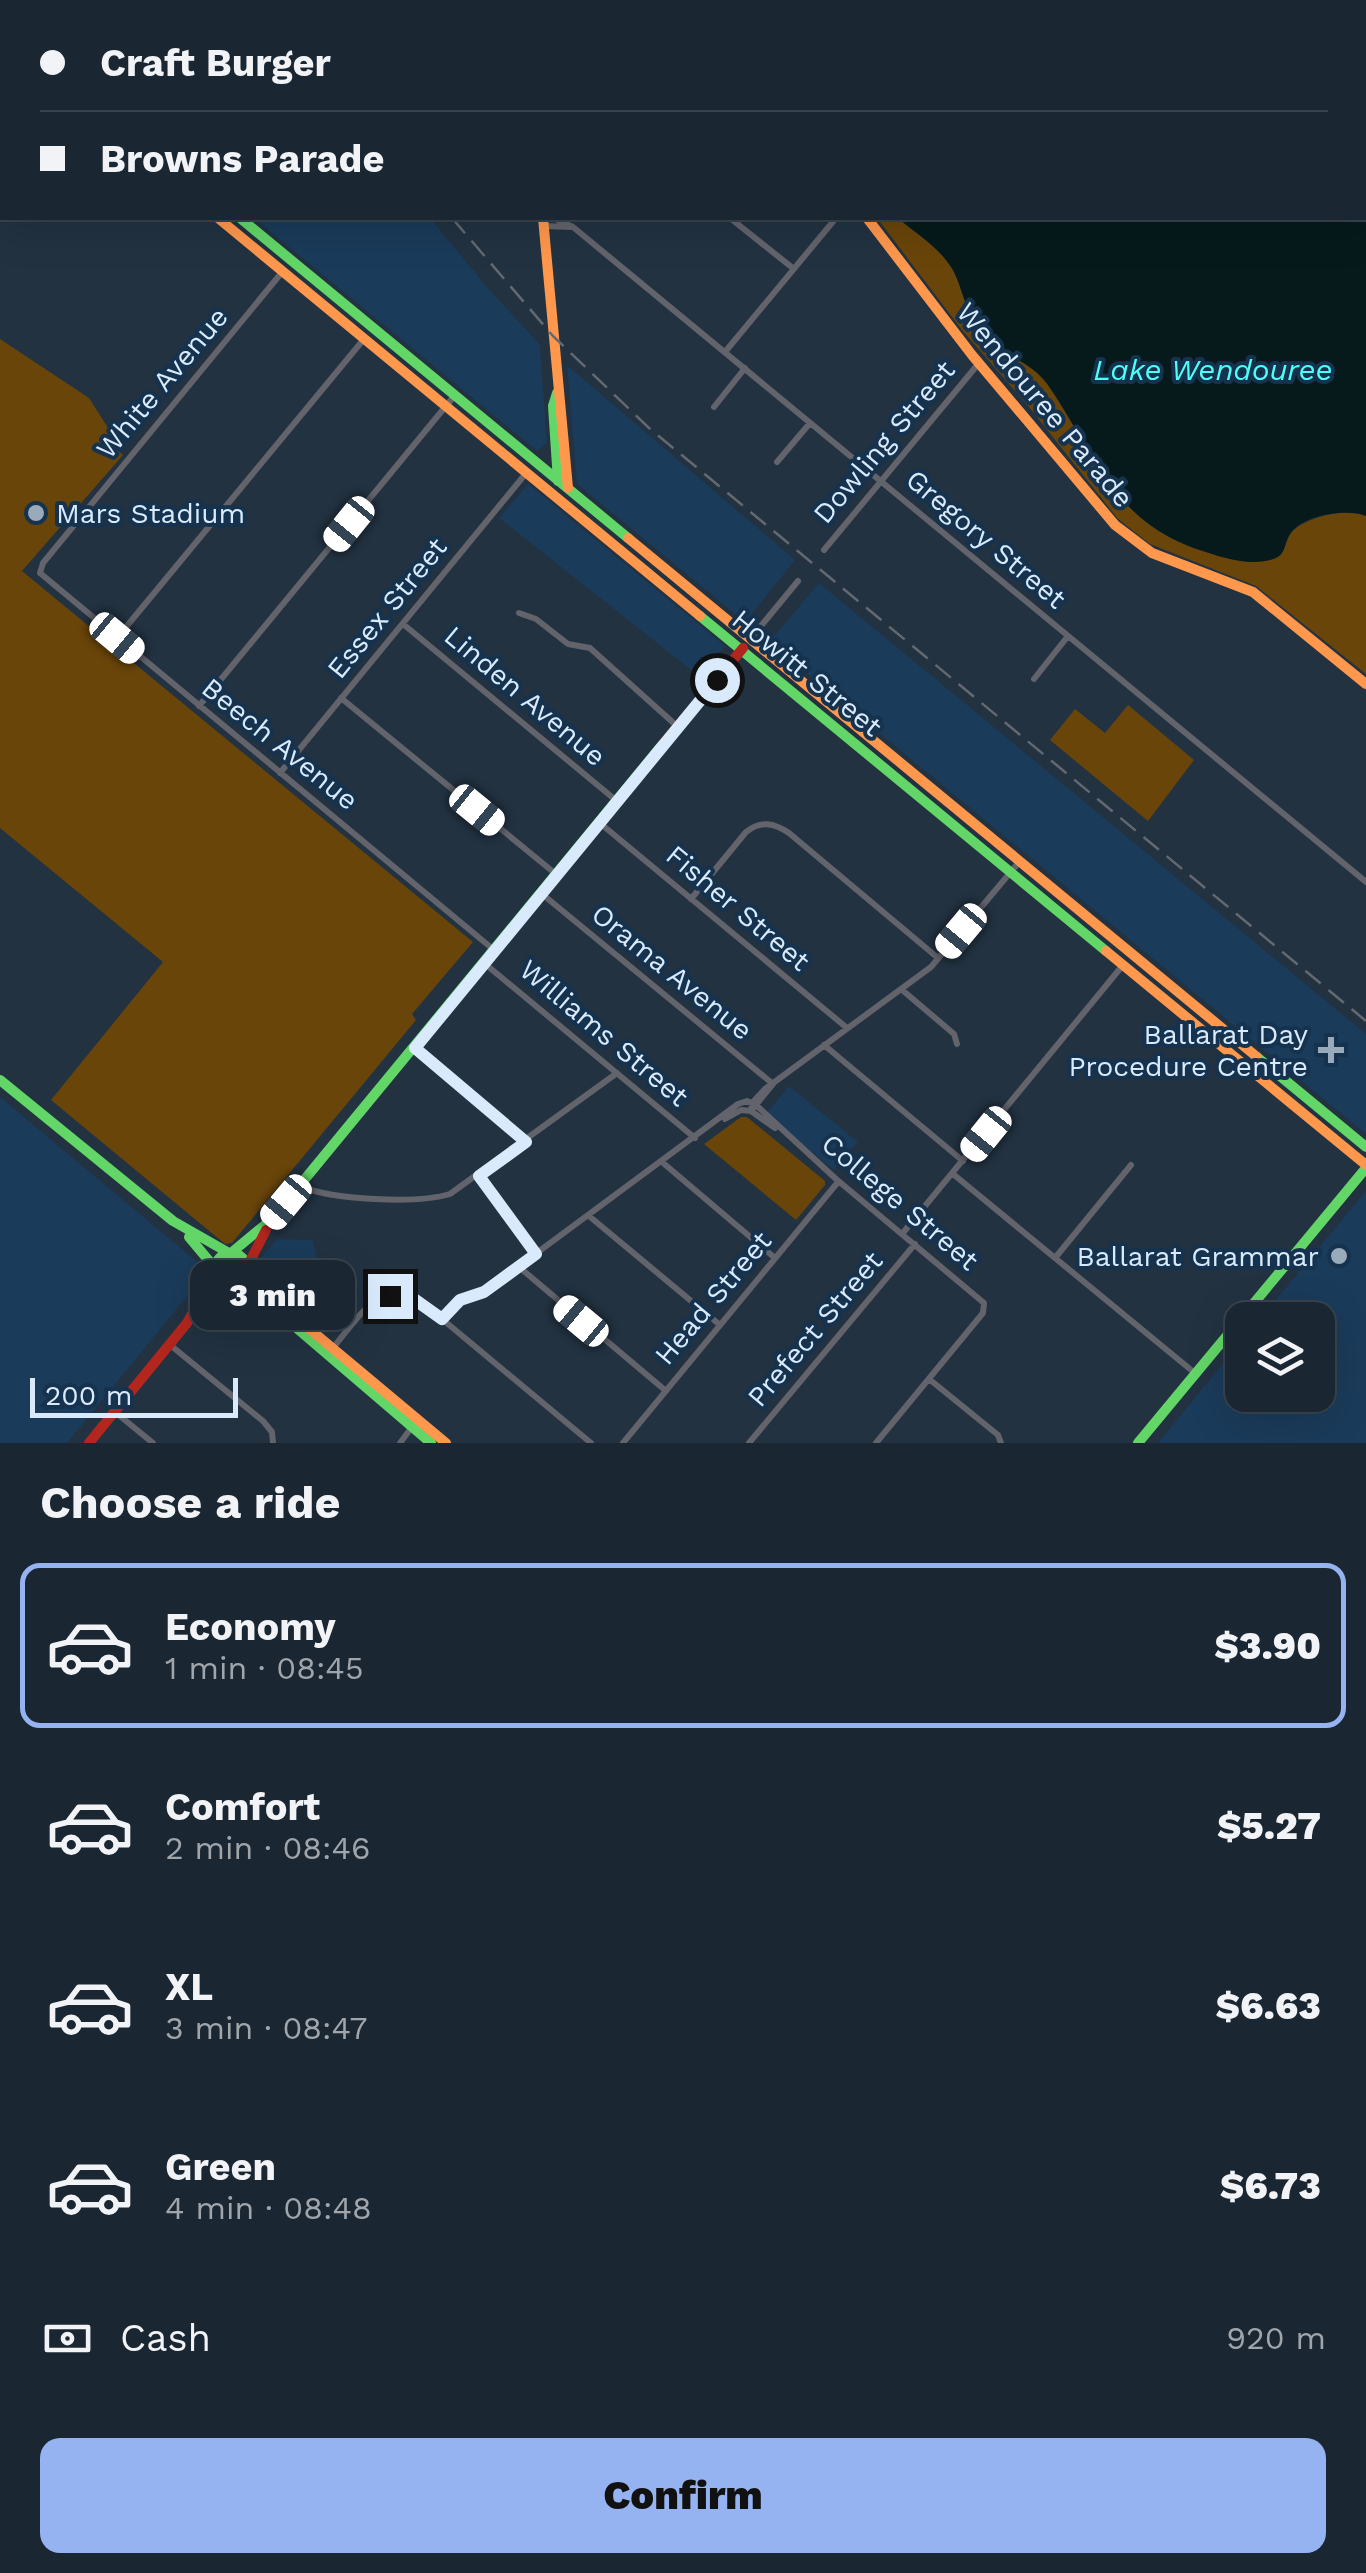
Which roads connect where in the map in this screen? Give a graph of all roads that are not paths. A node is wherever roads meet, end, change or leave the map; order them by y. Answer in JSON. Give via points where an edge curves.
{"nodes":[{"id":1,"x":220,"y":220,"type":"edge"},
{"id":2,"x":242,"y":220,"type":"edge"},
{"id":3,"x":561,"y":220,"type":"edge"},
{"id":4,"x":733,"y":220,"type":"edge"},
{"id":5,"x":834,"y":220,"type":"edge"},
{"id":6,"x":870,"y":220,"type":"edge"},
{"id":7,"x":543,"y":222,"type":"edge"},
{"id":8,"x":578,"y":231,"type":"junction"},
{"id":9,"x":794,"y":269,"type":"junction"},
{"id":10,"x":283,"y":271,"type":"junction"},
{"id":11,"x":365,"y":338,"type":"junction"},
{"id":12,"x":725,"y":352,"type":"junction"},
{"id":13,"x":978,"y":363,"type":"junction"},
{"id":14,"x":744,"y":368,"type":"junction"},
{"id":15,"x":557,"y":393,"type":"junction"},
{"id":16,"x":455,"y":395,"type":"junction"},
{"id":17,"x":447,"y":405,"type":"junction"},
{"id":18,"x":714,"y":407,"type":"dead end"},
{"id":19,"x":810,"y":423,"type":"junction"},
{"id":20,"x":556,"y":450,"type":"junction"},
{"id":21,"x":776,"y":462,"type":"dead end"},
{"id":22,"x":531,"y":466,"type":"junction"},
{"id":23,"x":562,"y":477,"type":"junction"},
{"id":24,"x":882,"y":481,"type":"junction"},
{"id":25,"x":568,"y":488,"type":"junction"},
{"id":26,"x":554,"y":493,"type":"junction"},
{"id":27,"x":627,"y":546,"type":"junction"},
{"id":28,"x":824,"y":550,"type":"dead end"},
{"id":29,"x":40,"y":570,"type":"joint"},
{"id":30,"x":798,"y":581,"type":"dead end"},
{"id":31,"x":519,"y":613,"type":"dead end"},
{"id":32,"x":403,"y":624,"type":"junction"},
{"id":33,"x":1068,"y":636,"type":"junction"},
{"id":34,"x":117,"y":638,"type":"junction"},
{"id":35,"x":751,"y":638,"type":"junction"},
{"id":36,"x":742,"y":650,"type":"junction"},
{"id":37,"x":1034,"y":679,"type":"dead end"},
{"id":38,"x":1366,"y":684,"type":"edge"},
{"id":39,"x":341,"y":698,"type":"junction"},
{"id":40,"x":199,"y":706,"type":"junction"},
{"id":41,"x":678,"y":727,"type":"junction"},
{"id":42,"x":280,"y":773,"type":"junction"},
{"id":43,"x":619,"y":802,"type":"junction"},
{"id":44,"x":601,"y":824,"type":"junction"},
{"id":45,"x":1016,"y":866,"type":"junction"},
{"id":46,"x":558,"y":876,"type":"junction"},
{"id":47,"x":1366,"y":882,"type":"edge"},
{"id":48,"x":542,"y":894,"type":"junction"},
{"id":49,"x":691,"y":898,"type":"junction"},
{"id":50,"x":494,"y":950,"type":"junction"},
{"id":51,"x":938,"y":958,"type":"junction"},
{"id":52,"x":484,"y":962,"type":"junction"},
{"id":53,"x":1124,"y":964,"type":"junction"},
{"id":54,"x":901,"y":989,"type":"junction"},
{"id":55,"x":847,"y":1028,"type":"junction"},
{"id":56,"x":957,"y":1044,"type":"dead end"},
{"id":57,"x":824,"y":1045,"type":"junction"},
{"id":58,"x":415,"y":1048,"type":"junction"},
{"id":59,"x":617,"y":1073,"type":"junction"},
{"id":60,"x":0,"y":1080,"type":"edge"},
{"id":61,"x":773,"y":1084,"type":"junction"},
{"id":62,"x":754,"y":1107,"type":"junction"},
{"id":63,"x":695,"y":1138,"type":"junction"},
{"id":64,"x":526,"y":1142,"type":"junction"},
{"id":65,"x":1366,"y":1147,"type":"edge"},
{"id":66,"x":963,"y":1161,"type":"junction"},
{"id":67,"x":662,"y":1162,"type":"junction"},
{"id":68,"x":1131,"y":1165,"type":"dead end"},
{"id":69,"x":1366,"y":1166,"type":"edge"},
{"id":70,"x":953,"y":1174,"type":"junction"},
{"id":71,"x":479,"y":1176,"type":"junction"},
{"id":72,"x":838,"y":1182,"type":"junction"},
{"id":73,"x":300,"y":1186,"type":"junction"},
{"id":74,"x":589,"y":1216,"type":"junction"},
{"id":75,"x":272,"y":1219,"type":"junction"},
{"id":76,"x":173,"y":1221,"type":"junction"},
{"id":77,"x":902,"y":1234,"type":"junction"},
{"id":78,"x":915,"y":1244,"type":"junction"},
{"id":79,"x":230,"y":1253,"type":"junction"},
{"id":80,"x":536,"y":1254,"type":"junction"},
{"id":81,"x":775,"y":1258,"type":"junction"},
{"id":82,"x":1055,"y":1258,"type":"junction"},
{"id":83,"x":520,"y":1266,"type":"junction"},
{"id":84,"x":247,"y":1268,"type":"junction"},
{"id":85,"x":216,"y":1269,"type":"junction"},
{"id":86,"x":233,"y":1284,"type":"junction"},
{"id":87,"x":442,"y":1319,"type":"junction"},
{"id":88,"x":186,"y":1322,"type":"junction"},
{"id":89,"x":720,"y":1325,"type":"junction"},
{"id":90,"x":170,"y":1344,"type":"junction"},
{"id":91,"x":330,"y":1352,"type":"junction"},
{"id":92,"x":1196,"y":1374,"type":"junction"},
{"id":93,"x":929,"y":1379,"type":"junction"},
{"id":94,"x":666,"y":1391,"type":"junction"},
{"id":95,"x":116,"y":1412,"type":"junction"},
{"id":96,"x":415,"y":1423,"type":"junction"},
{"id":97,"x":1003,"y":1442,"type":"edge"},
{"id":98,"x":89,"y":1443,"type":"edge"},
{"id":99,"x":153,"y":1443,"type":"edge"},
{"id":100,"x":273,"y":1443,"type":"edge"},
{"id":101,"x":400,"y":1443,"type":"edge"},
{"id":102,"x":432,"y":1443,"type":"edge"},
{"id":103,"x":446,"y":1443,"type":"edge"},
{"id":104,"x":592,"y":1443,"type":"edge"},
{"id":105,"x":622,"y":1443,"type":"edge"},
{"id":106,"x":749,"y":1443,"type":"edge"},
{"id":107,"x":876,"y":1443,"type":"edge"},
{"id":108,"x":1138,"y":1443,"type":"edge"}],
"edges":[{"from":1,"to":10,"type":"main road","name":"Howitt Street"},
{"from":2,"to":16,"type":"main road","name":"Howitt Street"},
{"from":3,"to":8,"type":"street","name":"Gregory Street"},
{"from":4,"to":9,"type":"street"},
{"from":5,"to":9,"type":"street"},
{"from":6,"to":13,"type":"main road","name":"Wendouree Parade"},
{"from":7,"to":8,"type":"street"},
{"from":7,"to":15,"type":"main road"},
{"from":8,"to":12,"type":"street","name":"Gregory Street"},
{"from":9,"to":12,"type":"street"},
{"from":10,"to":11,"type":"main road","name":"Howitt Street"},
{"from":10,"to":29,"type":"street","name":"White Avenue"},
{"from":11,"to":17,"type":"main road","name":"Howitt Street"},
{"from":11,"to":34,"type":"street"},
{"from":12,"to":14,"type":"street","name":"Gregory Street"},
{"from":13,"to":24,"type":"street","name":"Dowling Street"},
{"from":13,"to":38,"type":"main road","name":"Wendouree Parade","via":[[1123,533],[1152,553],[1253,592]]},
{"from":14,"to":18,"type":"street"},
{"from":14,"to":19,"type":"street","name":"Gregory Street"},
{"from":15,"to":20,"type":"main road"},
{"from":15,"to":23,"type":"main road"},
{"from":16,"to":17,"type":"street"},
{"from":16,"to":22,"type":"main road","name":"Howitt Street"},
{"from":17,"to":22,"type":"main road","name":"Howitt Street"},
{"from":17,"to":40,"type":"street"},
{"from":19,"to":21,"type":"street"},
{"from":19,"to":24,"type":"street","name":"Gregory Street"},
{"from":20,"to":22,"type":"main road"},
{"from":20,"to":23,"type":"main road"},
{"from":22,"to":23,"type":"main road","name":"Howitt Street"},
{"from":22,"to":26,"type":"main road","name":"Howitt Street"},
{"from":22,"to":32,"type":"street","name":"Essex Street"},
{"from":23,"to":25,"type":"main road"},
{"from":23,"to":26,"type":"main road"},
{"from":24,"to":28,"type":"street","name":"Dowling Street"},
{"from":24,"to":33,"type":"street","name":"Gregory Street"},
{"from":25,"to":26,"type":"main road"},
{"from":25,"to":27,"type":"main road","name":"Howitt Street"},
{"from":26,"to":27,"type":"main road","name":"Howitt Street"},
{"from":27,"to":35,"type":"main road","name":"Howitt Street"},
{"from":27,"to":36,"type":"main road","name":"Howitt Street"},
{"from":29,"to":34,"type":"street","name":"Beech Avenue"},
{"from":30,"to":35,"type":"street"},
{"from":31,"to":41,"type":"street","via":[[570,644],[590,648]]},
{"from":32,"to":39,"type":"street","name":"Essex Street"},
{"from":32,"to":43,"type":"street","name":"Linden Avenue"},
{"from":33,"to":37,"type":"street"},
{"from":33,"to":47,"type":"street","name":"Gregory Street"},
{"from":34,"to":40,"type":"street","name":"Beech Avenue"},
{"from":35,"to":36,"type":"main road"},
{"from":35,"to":45,"type":"main road","name":"Howitt Street"},
{"from":36,"to":41,"type":"main road"},
{"from":36,"to":45,"type":"main road","name":"Howitt Street"},
{"from":39,"to":42,"type":"street","name":"Essex Street"},
{"from":39,"to":46,"type":"street"},
{"from":40,"to":42,"type":"street","name":"Beech Avenue"},
{"from":41,"to":43,"type":"main road"},
{"from":42,"to":50,"type":"street","name":"Beech Avenue"},
{"from":43,"to":44,"type":"main road"},
{"from":44,"to":46,"type":"main road"},
{"from":44,"to":49,"type":"street","name":"Fisher Street"},
{"from":45,"to":51,"type":"street"},
{"from":45,"to":53,"type":"main road","name":"Howitt Street"},
{"from":45,"to":65,"type":"main road","name":"Howitt Street"},
{"from":46,"to":48,"type":"main road"},
{"from":48,"to":50,"type":"main road"},
{"from":48,"to":61,"type":"street","name":"Orama Avenue"},
{"from":49,"to":51,"type":"street","via":[[746,832],[774,824]]},
{"from":49,"to":55,"type":"street","name":"Fisher Street"},
{"from":50,"to":52,"type":"main road"},
{"from":51,"to":54,"type":"street"},
{"from":52,"to":58,"type":"main road"},
{"from":52,"to":59,"type":"street","name":"Williams Street"},
{"from":53,"to":66,"type":"street"},
{"from":53,"to":69,"type":"main road","name":"Howitt Street"},
{"from":54,"to":55,"type":"street"},
{"from":54,"to":56,"type":"street","via":[[954,1034]]},
{"from":55,"to":57,"type":"street"},
{"from":57,"to":61,"type":"street"},
{"from":57,"to":66,"type":"street"},
{"from":58,"to":64,"type":"street"},
{"from":58,"to":73,"type":"main road"},
{"from":59,"to":63,"type":"street","name":"Williams Street"},
{"from":59,"to":64,"type":"street"},
{"from":60,"to":76,"type":"main road"},
{"from":61,"to":62,"type":"street"},
{"from":62,"to":63,"type":"street","via":[[738,1104]]},
{"from":62,"to":72,"type":"street","name":"College Street"},
{"from":63,"to":67,"type":"street"},
{"from":64,"to":71,"type":"street"},
{"from":66,"to":70,"type":"street"},
{"from":67,"to":74,"type":"street"},
{"from":67,"to":81,"type":"street"},
{"from":68,"to":82,"type":"street"},
{"from":69,"to":92,"type":"main road"},
{"from":70,"to":77,"type":"street"},
{"from":70,"to":82,"type":"street"},
{"from":71,"to":73,"type":"street","via":[[455,1192],[428,1198],[324,1195]]},
{"from":71,"to":80,"type":"street"},
{"from":72,"to":77,"type":"street","name":"College Street"},
{"from":72,"to":81,"type":"street","name":"Head Street"},
{"from":73,"to":75,"type":"main road"},
{"from":74,"to":80,"type":"street"},
{"from":74,"to":89,"type":"street"},
{"from":75,"to":79,"type":"main road"},
{"from":75,"to":84,"type":"main road"},
{"from":76,"to":79,"type":"main road"},
{"from":76,"to":85,"type":"main road"},
{"from":77,"to":78,"type":"street","name":"College Street"},
{"from":78,"to":93,"type":"street","name":"College Street","via":[[985,1307]]},
{"from":78,"to":106,"type":"street","name":"Prefect Street"},
{"from":79,"to":84,"type":"main road"},
{"from":79,"to":85,"type":"main road"},
{"from":80,"to":83,"type":"street"},
{"from":81,"to":89,"type":"street","name":"Head Street"},
{"from":82,"to":92,"type":"street"},
{"from":83,"to":87,"type":"street","via":[[460,1300]]},
{"from":83,"to":94,"type":"street"},
{"from":84,"to":86,"type":"main road"},
{"from":84,"to":91,"type":"main road"},
{"from":85,"to":86,"type":"main road"},
{"from":85,"to":88,"type":"main road"},
{"from":86,"to":88,"type":"main road"},
{"from":86,"to":91,"type":"main road"},
{"from":87,"to":91,"type":"street","via":[[414,1299],[384,1297],[369,1305]]},
{"from":87,"to":104,"type":"street"},
{"from":88,"to":90,"type":"main road"},
{"from":89,"to":94,"type":"street","name":"Head Street"},
{"from":90,"to":95,"type":"main road"},
{"from":90,"to":100,"type":"street","via":[[263,1421]]},
{"from":91,"to":96,"type":"main road"},
{"from":92,"to":108,"type":"main road"},
{"from":93,"to":97,"type":"street"},
{"from":93,"to":107,"type":"street"},
{"from":94,"to":105,"type":"street","name":"Head Street"},
{"from":95,"to":98,"type":"main road"},
{"from":95,"to":99,"type":"street"},
{"from":96,"to":101,"type":"street"},
{"from":96,"to":102,"type":"main road"},
{"from":96,"to":103,"type":"main road"}]}
